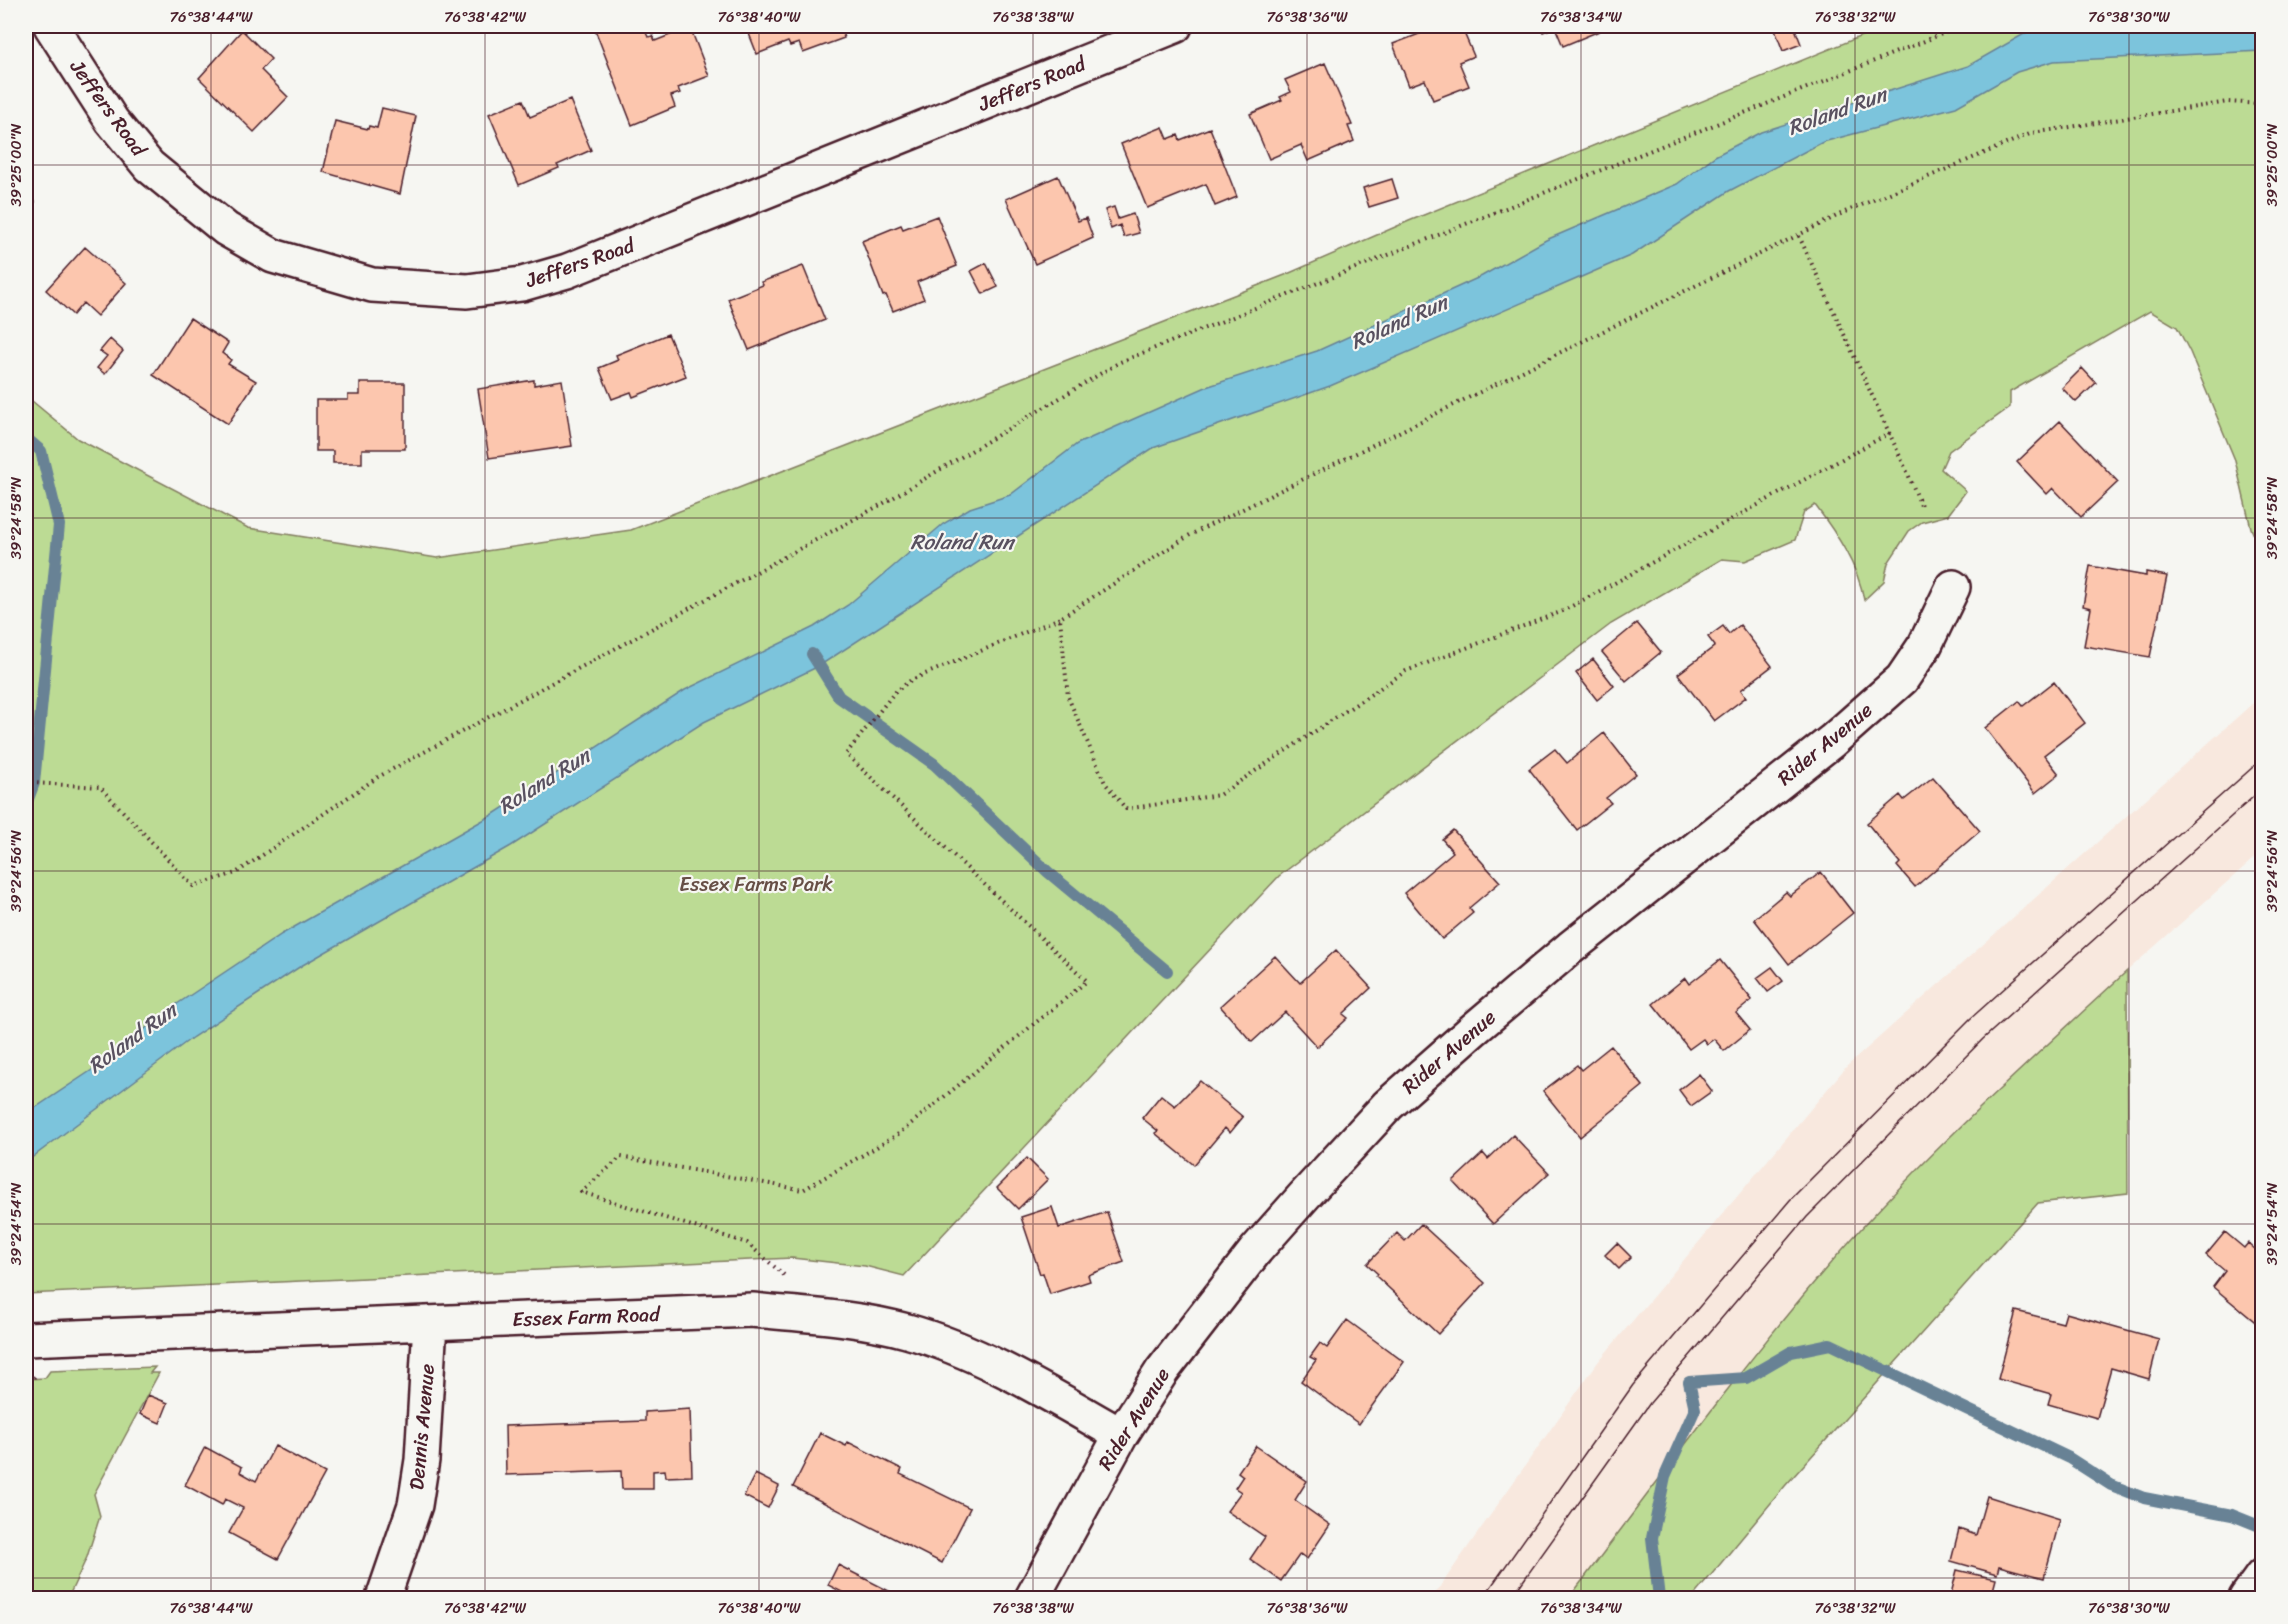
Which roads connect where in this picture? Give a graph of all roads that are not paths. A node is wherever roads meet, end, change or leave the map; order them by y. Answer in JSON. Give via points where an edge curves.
{"nodes":[{"id":1,"x":51,"y":26,"type":"edge"},
{"id":2,"x":1175,"y":26,"type":"edge"},
{"id":3,"x":1953,"y":587,"type":"dead end"},
{"id":4,"x":430,"y":1323,"type":"junction"},
{"id":5,"x":26,"y":1339,"type":"edge"},
{"id":6,"x":1121,"y":1435,"type":"junction"},
{"id":7,"x":2262,"y":1576,"type":"edge"},
{"id":8,"x":382,"y":1599,"type":"edge"},
{"id":9,"x":1032,"y":1599,"type":"edge"},
{"id":10,"x":2246,"y":1599,"type":"edge"}],
"edges":[{"from":1,"to":2,"type":"street","name":"Jeffers Road","via":[[112,121],[150,166],[226,229],[273,256],[372,285],[467,291],[522,284],[567,271]]},
{"from":3,"to":6,"type":"street","name":"Rider Avenue","via":[[1925,645],[1902,679],[1832,741],[1570,948],[1388,1106],[1256,1250],[1162,1371]]},
{"from":4,"to":5,"type":"street","name":"Essex Farm Road"},
{"from":4,"to":6,"type":"street","name":"Essex Farm Road","via":[[752,1310],[817,1316],[906,1331],[964,1352]]},
{"from":4,"to":8,"type":"street","name":"Dennis Avenue","via":[[417,1493]]},
{"from":6,"to":9,"type":"street","name":"Rider Avenue"},
{"from":7,"to":10,"type":"street"}]}
